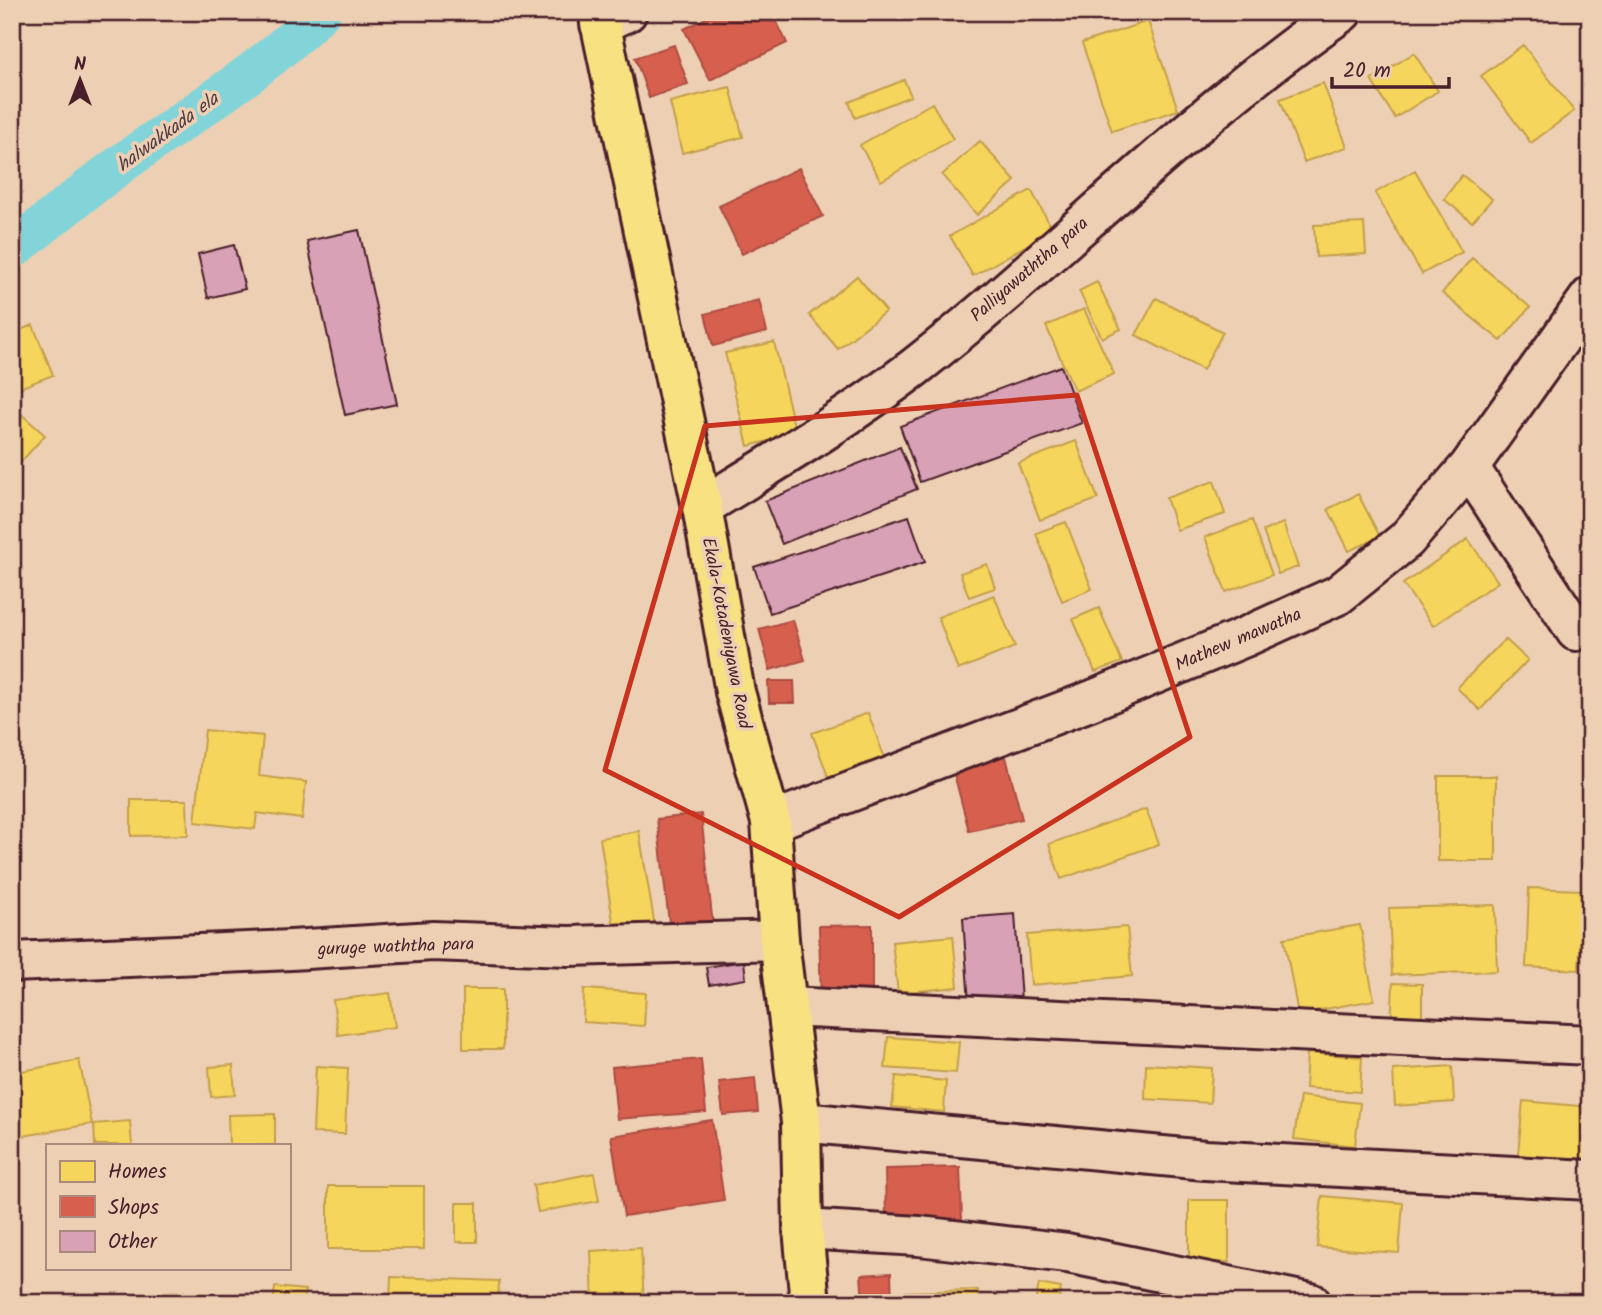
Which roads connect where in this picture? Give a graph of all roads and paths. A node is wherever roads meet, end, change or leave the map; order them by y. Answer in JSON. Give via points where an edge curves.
{"nodes":[{"id":1,"x":1342,"y":12,"type":"edge"},
{"id":2,"x":608,"y":16,"type":"edge"},
{"id":3,"x":1590,"y":297,"type":"edge"},
{"id":4,"x":1469,"y":467,"type":"junction"},
{"id":5,"x":702,"y":507,"type":"junction"},
{"id":6,"x":1576,"y":631,"type":"dead end"},
{"id":7,"x":771,"y":822,"type":"junction"},
{"id":8,"x":779,"y":940,"type":"junction"},
{"id":9,"x":12,"y":962,"type":"edge"},
{"id":10,"x":787,"y":1007,"type":"junction"},
{"id":11,"x":1590,"y":1045,"type":"edge"},
{"id":12,"x":801,"y":1122,"type":"junction"},
{"id":13,"x":1590,"y":1180,"type":"edge"},
{"id":14,"x":803,"y":1229,"type":"junction"},
{"id":15,"x":810,"y":1303,"type":"edge"},
{"id":16,"x":1311,"y":1303,"type":"edge"}],
"edges":[{"from":1,"to":5,"type":"street","name":"Palliyawaththa para","via":[[1284,52],[1180,138],[916,366],[847,417]]},
{"from":2,"to":5,"type":"main road","name":"Ekala-Kotadeniyawa Road"},
{"from":3,"to":4,"type":"street","name":"Mathew mawatha"},
{"from":4,"to":6,"type":"street"},
{"from":4,"to":7,"type":"street","name":"Mathew mawatha","via":[[1406,540],[1338,595],[1090,701]]},
{"from":5,"to":7,"type":"main road","name":"Ekala-Kotadeniyawa Road","via":[[736,692]]},
{"from":7,"to":8,"type":"main road","name":"Ekala-Kotadeniyawa Road"},
{"from":8,"to":9,"type":"street","name":"guruge waththa para","via":[[569,946],[433,941]]},
{"from":8,"to":10,"type":"main road","name":"Ekala-Kotadeniyawa Road"},
{"from":10,"to":11,"type":"street"},
{"from":10,"to":12,"type":"main road","name":"Ekala-Kotadeniyawa Road"},
{"from":12,"to":13,"type":"street","via":[[1205,1160]]},
{"from":12,"to":14,"type":"main road","name":"Ekala-Kotadeniyawa Road"},
{"from":14,"to":15,"type":"main road","name":"Ekala-Kotadeniyawa Road"},
{"from":14,"to":16,"type":"street","via":[[919,1236],[1067,1253]]}]}
